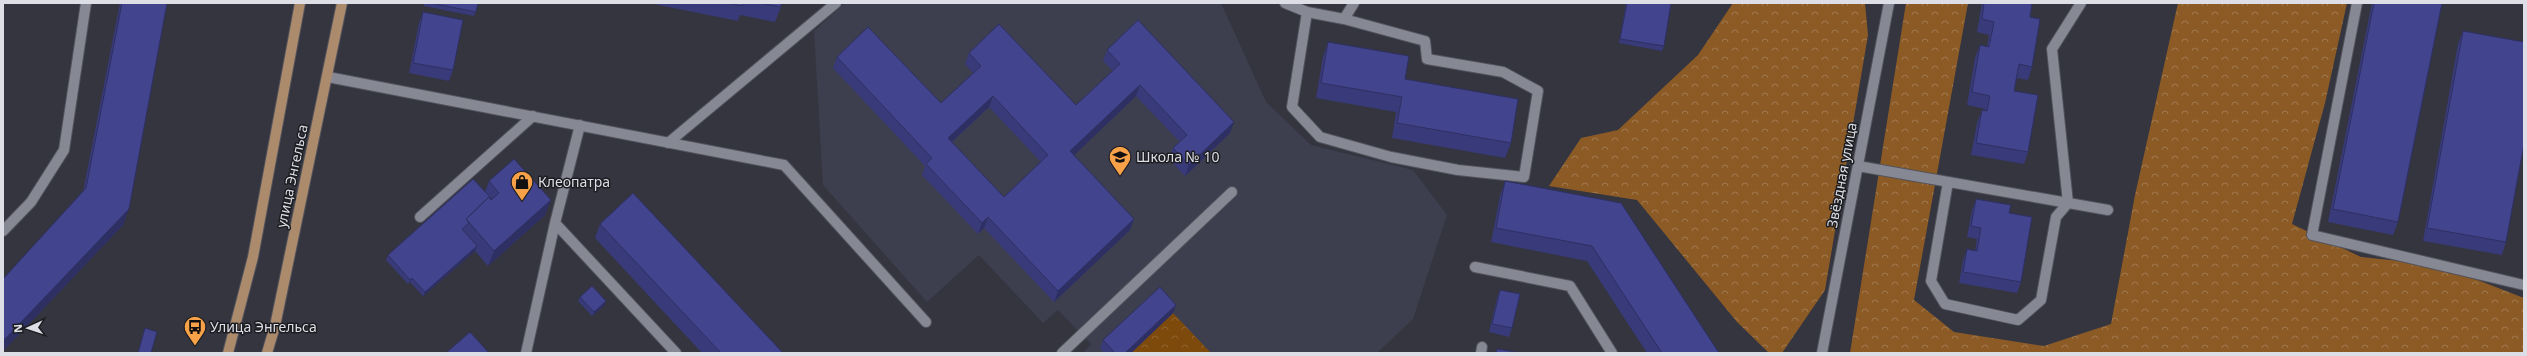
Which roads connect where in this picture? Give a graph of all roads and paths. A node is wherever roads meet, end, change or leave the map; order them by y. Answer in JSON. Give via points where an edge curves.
{"nodes":[{"id":1,"x":86,"y":3,"type":"edge"},
{"id":2,"x":300,"y":3,"type":"edge"},
{"id":3,"x":342,"y":3,"type":"edge"},
{"id":4,"x":836,"y":3,"type":"edge"},
{"id":5,"x":1284,"y":3,"type":"edge"},
{"id":6,"x":1354,"y":3,"type":"edge"},
{"id":7,"x":1889,"y":3,"type":"edge"},
{"id":8,"x":2081,"y":3,"type":"edge"},
{"id":9,"x":2357,"y":3,"type":"edge"},
{"id":10,"x":1307,"y":12,"type":"junction"},
{"id":11,"x":1344,"y":19,"type":"junction"},
{"id":12,"x":328,"y":77,"type":"junction"},
{"id":13,"x":533,"y":116,"type":"junction"},
{"id":14,"x":580,"y":125,"type":"junction"},
{"id":15,"x":668,"y":143,"type":"junction"},
{"id":16,"x":1858,"y":166,"type":"junction"},
{"id":17,"x":1948,"y":182,"type":"junction"},
{"id":18,"x":1232,"y":192,"type":"dead end"},
{"id":19,"x":2068,"y":203,"type":"junction"},
{"id":20,"x":2108,"y":210,"type":"dead end"},
{"id":21,"x":420,"y":217,"type":"dead end"},
{"id":22,"x":555,"y":223,"type":"junction"},
{"id":23,"x":3,"y":231,"type":"edge"},
{"id":24,"x":1475,"y":267,"type":"dead end"},
{"id":25,"x":2524,"y":285,"type":"edge"},
{"id":26,"x":926,"y":322,"type":"dead end"},
{"id":27,"x":228,"y":353,"type":"edge"},
{"id":28,"x":267,"y":353,"type":"edge"},
{"id":29,"x":526,"y":353,"type":"edge"},
{"id":30,"x":676,"y":353,"type":"edge"},
{"id":31,"x":1062,"y":353,"type":"edge"},
{"id":32,"x":1612,"y":353,"type":"edge"},
{"id":33,"x":1822,"y":353,"type":"edge"}],
"edges":[{"from":1,"to":23,"type":"street","via":[[64,150],[31,202]]},
{"from":2,"to":27,"type":"main road","name":"улица Энгельса","via":[[253,257]]},
{"from":3,"to":12,"type":"main road","name":"улица Энгельса"},
{"from":4,"to":15,"type":"street"},
{"from":5,"to":10,"type":"street"},
{"from":6,"to":11,"type":"street"},
{"from":7,"to":16,"type":"street","name":"Звёздная улица"},
{"from":8,"to":19,"type":"street","via":[[2052,48]]},
{"from":9,"to":25,"type":"street","via":[[2312,235]]},
{"from":10,"to":11,"type":"street"},
{"from":10,"to":11,"type":"street","via":[[1292,107],[1320,137],[1391,157],[1458,170],[1524,177],[1538,92],[1503,72],[1427,59],[1425,41]]},
{"from":12,"to":13,"type":"street"},
{"from":12,"to":28,"type":"main road","name":"улица Энгельса"},
{"from":13,"to":14,"type":"street"},
{"from":13,"to":21,"type":"street"},
{"from":14,"to":15,"type":"street"},
{"from":14,"to":22,"type":"street"},
{"from":15,"to":26,"type":"street","via":[[784,165]]},
{"from":16,"to":17,"type":"street"},
{"from":16,"to":33,"type":"street","name":"Звёздная улица"},
{"from":17,"to":19,"type":"street"},
{"from":17,"to":19,"type":"street","via":[[1931,281],[1945,304],[2018,320],[2041,300],[2056,217]]},
{"from":18,"to":31,"type":"street"},
{"from":19,"to":20,"type":"street"},
{"from":22,"to":29,"type":"street"},
{"from":22,"to":30,"type":"street"},
{"from":24,"to":32,"type":"street","via":[[1570,286]]}]}
